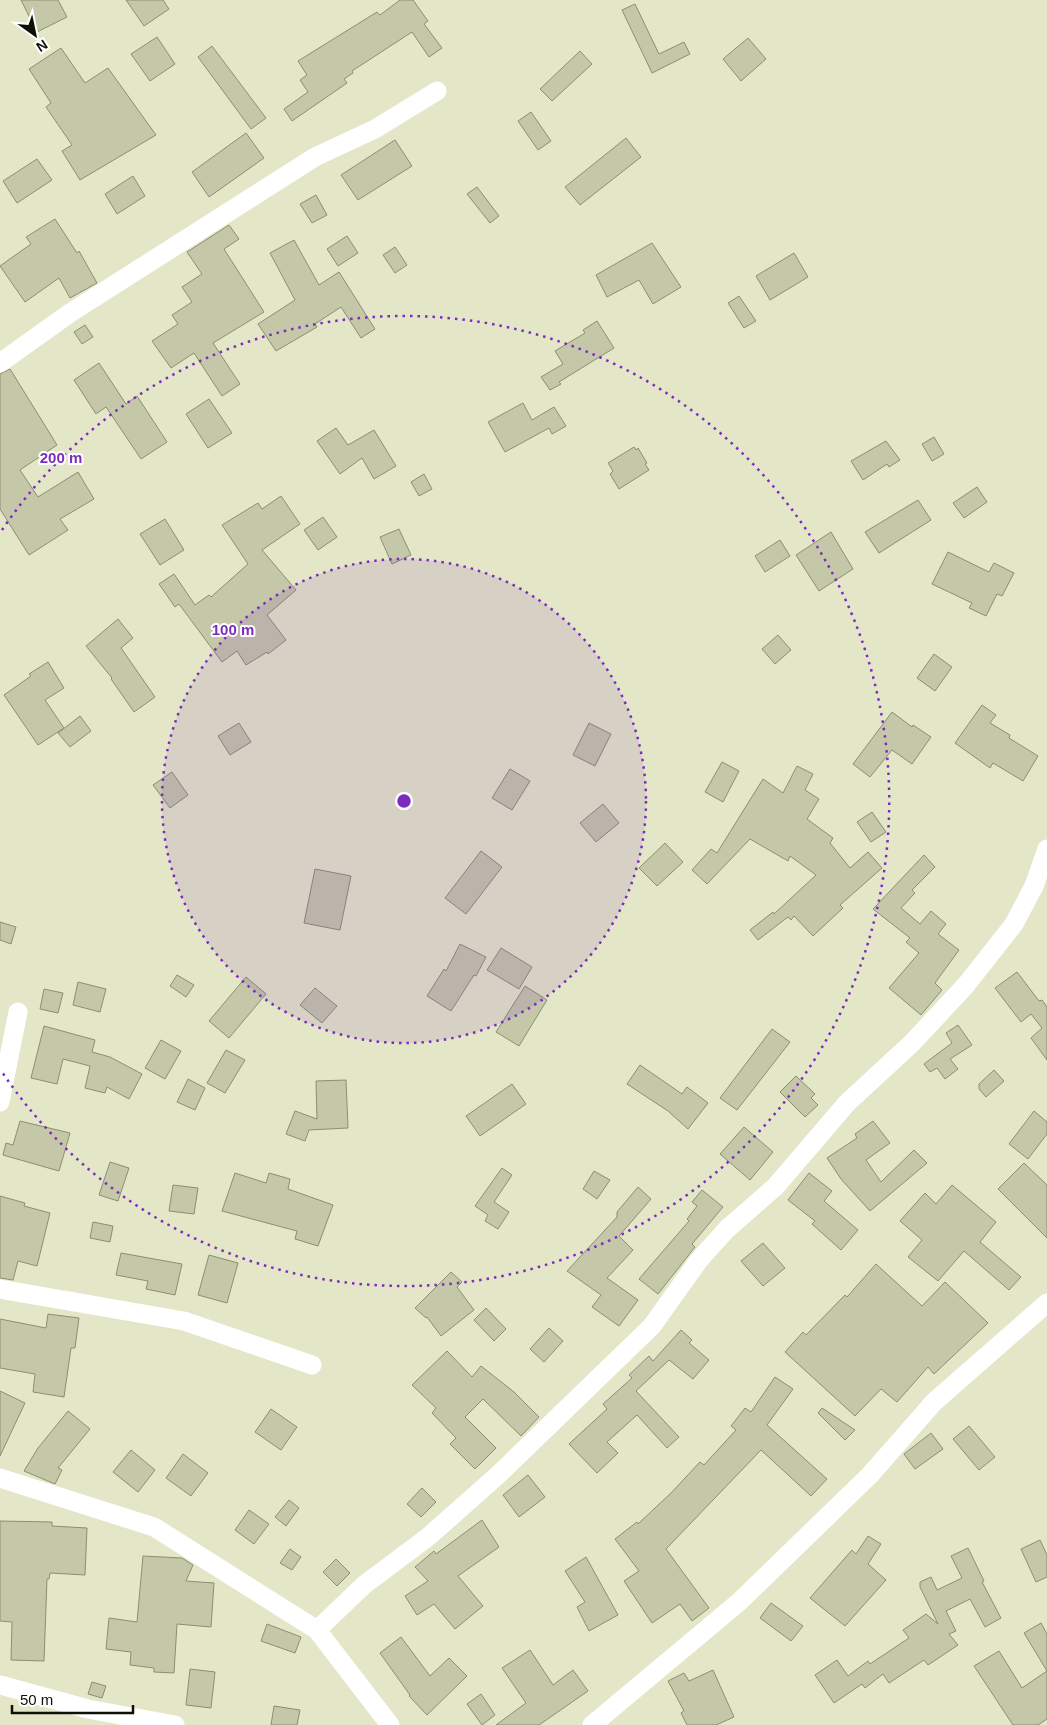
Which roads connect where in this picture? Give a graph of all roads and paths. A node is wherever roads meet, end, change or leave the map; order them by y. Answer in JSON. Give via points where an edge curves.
{"nodes":[{"id":1,"x":437,"y":91,"type":"dead end"},
{"id":2,"x":0,"y":363,"type":"edge"},
{"id":3,"x":1047,"y":849,"type":"edge"},
{"id":4,"x":18,"y":1012,"type":"dead end"},
{"id":5,"x":0,"y":1102,"type":"edge"},
{"id":6,"x":0,"y":1289,"type":"edge"},
{"id":7,"x":1047,"y":1303,"type":"edge"},
{"id":8,"x":312,"y":1365,"type":"dead end"},
{"id":9,"x":0,"y":1478,"type":"edge"},
{"id":10,"x":317,"y":1630,"type":"junction"},
{"id":11,"x":0,"y":1686,"type":"edge"},
{"id":12,"x":175,"y":1725,"type":"edge"},
{"id":13,"x":390,"y":1725,"type":"edge"},
{"id":14,"x":592,"y":1725,"type":"edge"}],
"edges":[{"from":1,"to":2,"type":"street","via":[[375,129],[315,157],[70,313]]},
{"from":3,"to":10,"type":"street","via":[[1034,886],[1014,924],[966,985],[912,1043],[847,1103],[776,1186],[727,1229],[699,1260],[652,1326],[498,1475],[428,1537],[364,1586]]},
{"from":4,"to":5,"type":"street"},
{"from":6,"to":8,"type":"street","via":[[184,1321]]},
{"from":7,"to":14,"type":"street","via":[[934,1402],[870,1475],[739,1602]]},
{"from":9,"to":10,"type":"street","via":[[154,1526]]},
{"from":10,"to":13,"type":"street"},
{"from":11,"to":12,"type":"street","via":[[88,1709]]}]}
